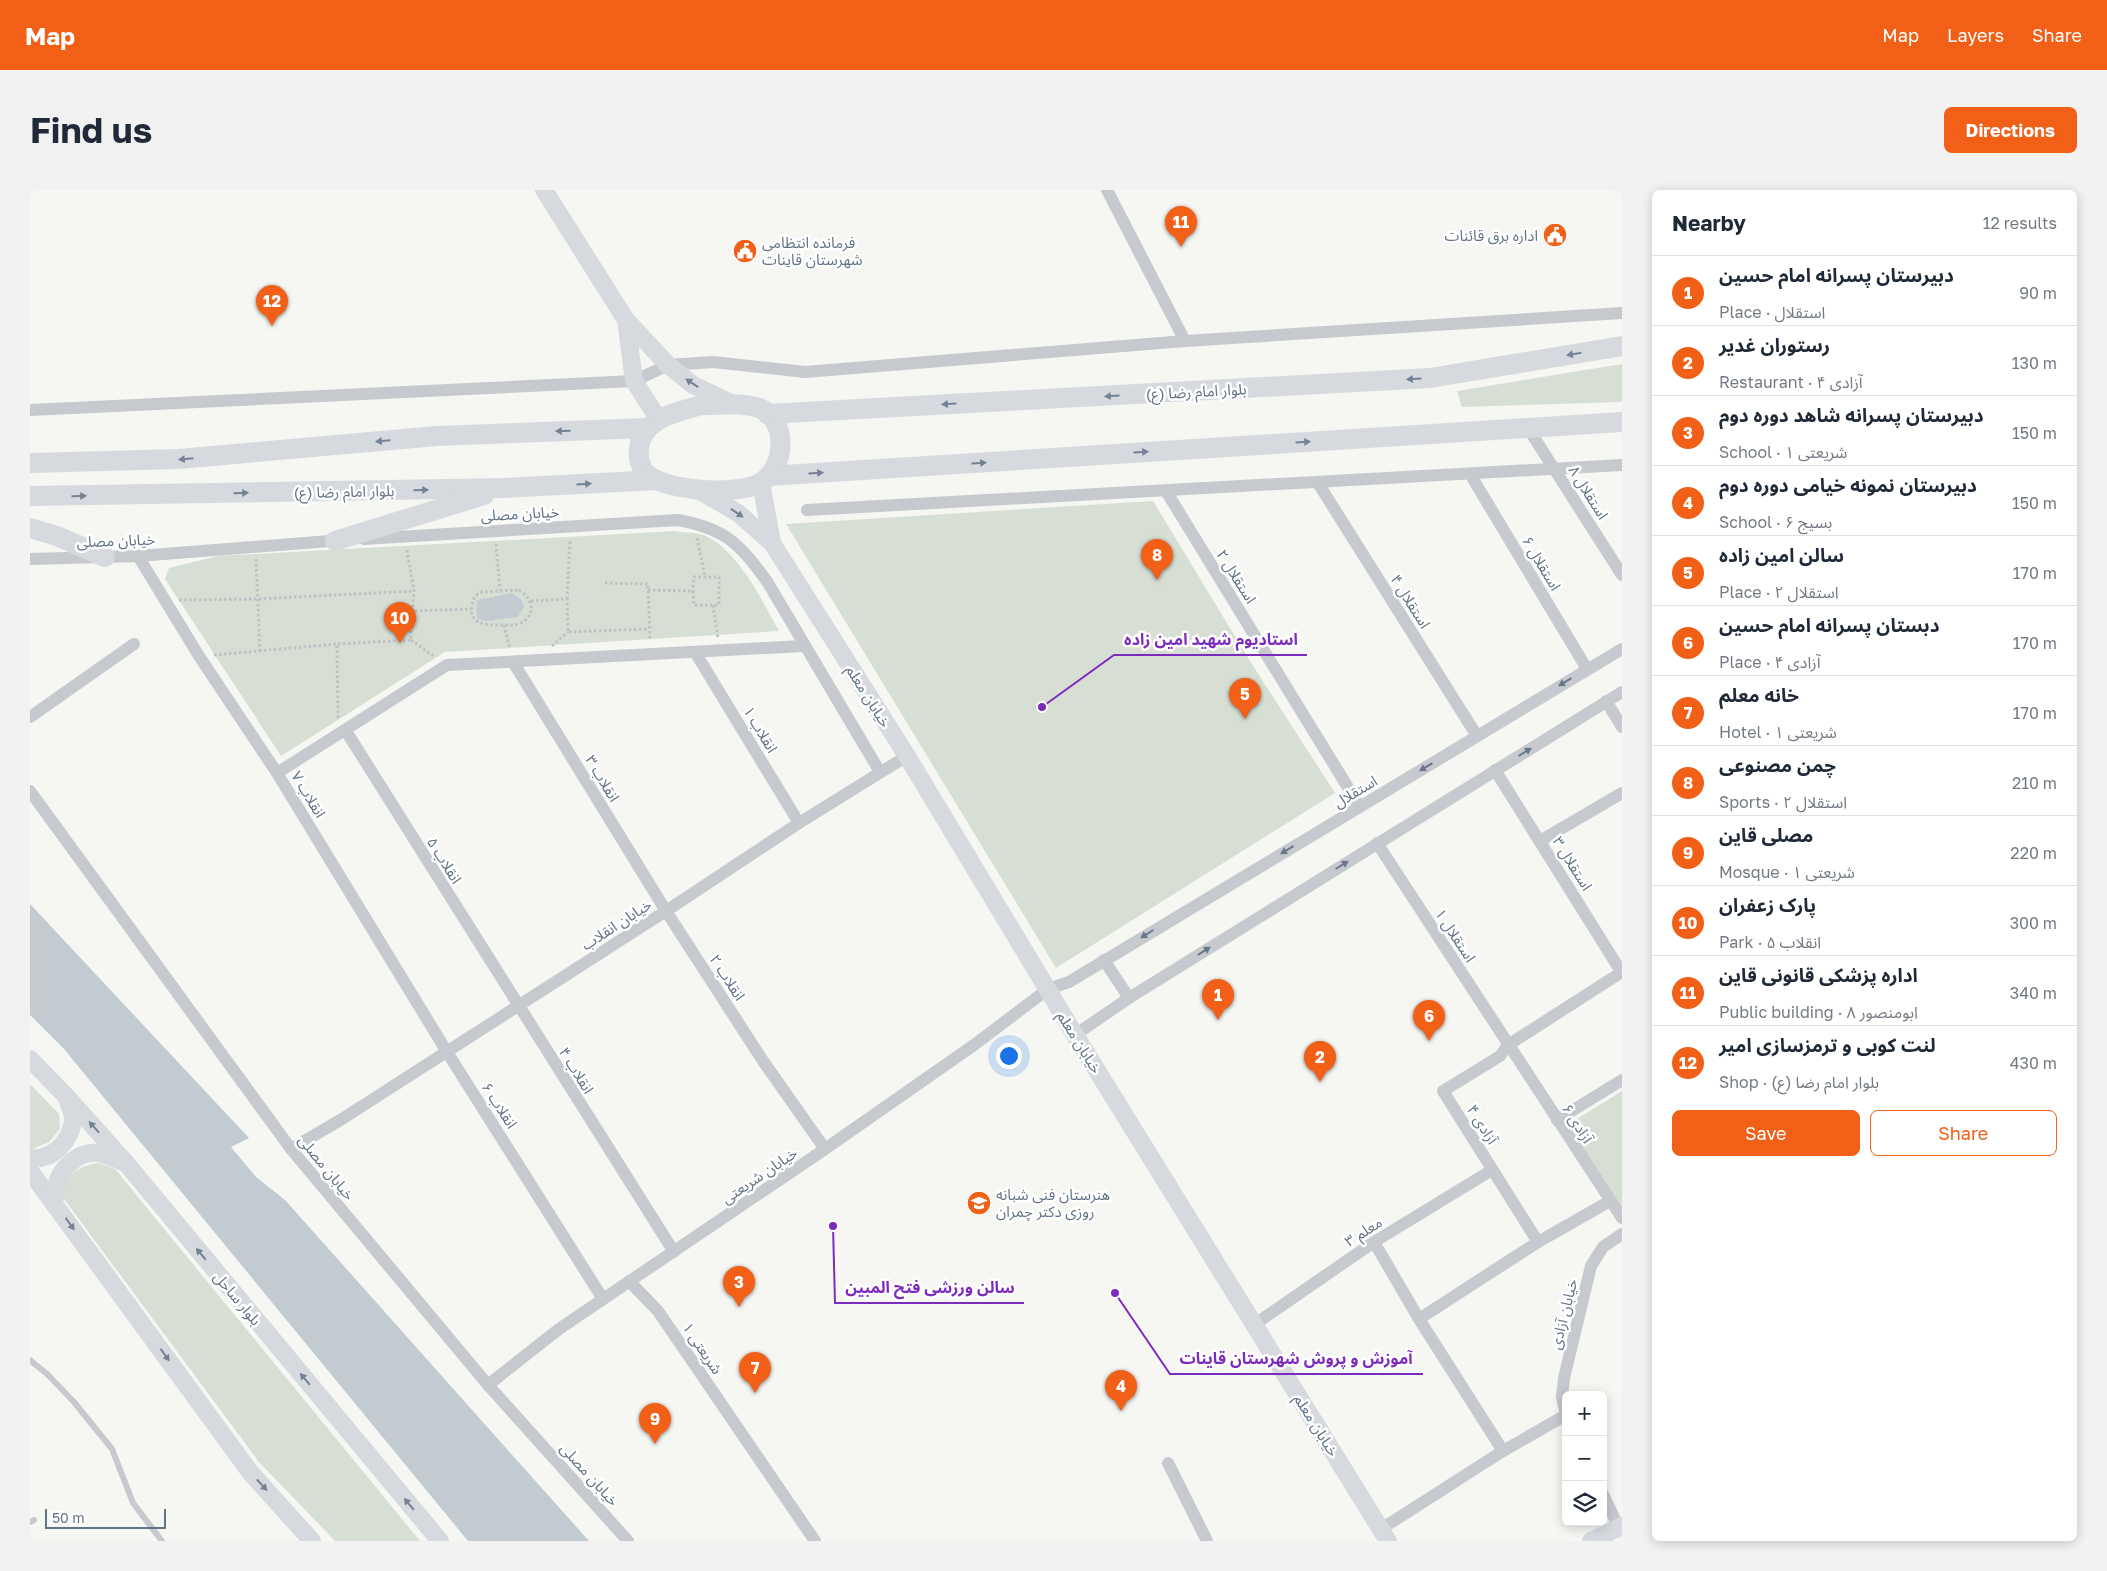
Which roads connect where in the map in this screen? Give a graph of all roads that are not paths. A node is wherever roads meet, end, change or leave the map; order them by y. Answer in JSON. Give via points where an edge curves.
{"nodes":[{"id":1,"x":544,"y":190,"type":"edge"},
{"id":2,"x":1107,"y":190,"type":"edge"},
{"id":3,"x":1622,"y":313,"type":"edge"},
{"id":4,"x":626,"y":320,"type":"junction"},
{"id":5,"x":1185,"y":342,"type":"junction"},
{"id":6,"x":1622,"y":346,"type":"edge"},
{"id":7,"x":668,"y":365,"type":"junction"},
{"id":8,"x":634,"y":381,"type":"junction"},
{"id":9,"x":735,"y":405,"type":"junction"},
{"id":10,"x":30,"y":410,"type":"edge"},
{"id":11,"x":767,"y":414,"type":"junction"},
{"id":12,"x":1622,"y":422,"type":"edge"},
{"id":13,"x":653,"y":424,"type":"junction"},
{"id":14,"x":1528,"y":428,"type":"junction"},
{"id":15,"x":30,"y":463,"type":"edge"},
{"id":16,"x":1622,"y":465,"type":"edge"},
{"id":17,"x":1555,"y":470,"type":"junction"},
{"id":18,"x":1470,"y":474,"type":"junction"},
{"id":19,"x":657,"y":480,"type":"junction"},
{"id":20,"x":764,"y":480,"type":"junction"},
{"id":21,"x":1318,"y":483,"type":"junction"},
{"id":22,"x":505,"y":488,"type":"junction"},
{"id":23,"x":696,"y":489,"type":"junction"},
{"id":24,"x":1166,"y":491,"type":"junction"},
{"id":25,"x":30,"y":496,"type":"edge"},
{"id":26,"x":807,"y":510,"type":"dead end"},
{"id":27,"x":30,"y":528,"type":"edge"},
{"id":28,"x":335,"y":541,"type":"junction"},
{"id":29,"x":772,"y":543,"type":"junction"},
{"id":30,"x":138,"y":556,"type":"junction"},
{"id":31,"x":105,"y":557,"type":"junction"},
{"id":32,"x":30,"y":559,"type":"edge"},
{"id":33,"x":1622,"y":575,"type":"edge"},
{"id":34,"x":134,"y":644,"type":"dead end"},
{"id":35,"x":803,"y":646,"type":"junction"},
{"id":36,"x":1622,"y":649,"type":"edge"},
{"id":37,"x":695,"y":652,"type":"junction"},
{"id":38,"x":513,"y":662,"type":"junction"},
{"id":39,"x":1587,"y":669,"type":"junction"},
{"id":40,"x":1622,"y":692,"type":"edge"},
{"id":41,"x":1606,"y":701,"type":"junction"},
{"id":42,"x":30,"y":718,"type":"edge"},
{"id":43,"x":1622,"y":727,"type":"edge"},
{"id":44,"x":342,"y":733,"type":"junction"},
{"id":45,"x":1477,"y":736,"type":"junction"},
{"id":46,"x":907,"y":756,"type":"junction"},
{"id":47,"x":1495,"y":770,"type":"junction"},
{"id":48,"x":880,"y":772,"type":"junction"},
{"id":49,"x":277,"y":773,"type":"junction"},
{"id":50,"x":30,"y":790,"type":"edge"},
{"id":51,"x":1622,"y":792,"type":"edge"},
{"id":52,"x":1360,"y":807,"type":"junction"},
{"id":53,"x":798,"y":823,"type":"junction"},
{"id":54,"x":1540,"y":841,"type":"junction"},
{"id":55,"x":1377,"y":843,"type":"junction"},
{"id":56,"x":666,"y":911,"type":"junction"},
{"id":57,"x":1104,"y":960,"type":"junction"},
{"id":58,"x":1622,"y":973,"type":"edge"},
{"id":59,"x":1048,"y":989,"type":"junction"},
{"id":60,"x":1129,"y":998,"type":"junction"},
{"id":61,"x":518,"y":1006,"type":"junction"},
{"id":62,"x":1076,"y":1035,"type":"junction"},
{"id":63,"x":974,"y":1045,"type":"joint"},
{"id":64,"x":1508,"y":1045,"type":"junction"},
{"id":65,"x":447,"y":1052,"type":"junction"},
{"id":66,"x":30,"y":1059,"type":"edge"},
{"id":67,"x":1622,"y":1080,"type":"edge"},
{"id":68,"x":67,"y":1096,"type":"junction"},
{"id":69,"x":1557,"y":1120,"type":"junction"},
{"id":70,"x":291,"y":1149,"type":"junction"},
{"id":71,"x":825,"y":1149,"type":"junction"},
{"id":72,"x":30,"y":1158,"type":"edge"},
{"id":73,"x":126,"y":1164,"type":"junction"},
{"id":74,"x":1492,"y":1170,"type":"junction"},
{"id":75,"x":30,"y":1171,"type":"edge"},
{"id":76,"x":1610,"y":1201,"type":"junction"},
{"id":77,"x":54,"y":1202,"type":"junction"},
{"id":78,"x":1622,"y":1218,"type":"edge"},
{"id":79,"x":1622,"y":1234,"type":"edge"},
{"id":80,"x":1374,"y":1242,"type":"junction"},
{"id":81,"x":1538,"y":1242,"type":"junction"},
{"id":82,"x":674,"y":1252,"type":"junction"},
{"id":83,"x":629,"y":1281,"type":"junction"},
{"id":84,"x":602,"y":1299,"type":"junction"},
{"id":85,"x":1419,"y":1319,"type":"junction"},
{"id":86,"x":1255,"y":1324,"type":"junction"},
{"id":87,"x":30,"y":1360,"type":"edge"},
{"id":88,"x":488,"y":1385,"type":"junction"},
{"id":89,"x":1563,"y":1391,"type":"edge"},
{"id":90,"x":1562,"y":1417,"type":"edge"},
{"id":91,"x":1503,"y":1451,"type":"junction"},
{"id":92,"x":1168,"y":1463,"type":"dead end"},
{"id":93,"x":1607,"y":1502,"type":"edge"},
{"id":94,"x":1620,"y":1527,"type":"edge"},
{"id":95,"x":1384,"y":1535,"type":"edge"},
{"id":96,"x":162,"y":1541,"type":"edge"},
{"id":97,"x":312,"y":1541,"type":"edge"},
{"id":98,"x":440,"y":1541,"type":"edge"},
{"id":99,"x":628,"y":1541,"type":"edge"},
{"id":100,"x":815,"y":1541,"type":"edge"},
{"id":101,"x":1207,"y":1541,"type":"edge"},
{"id":102,"x":1591,"y":1541,"type":"edge"}],
"edges":[{"from":1,"to":4,"type":"street"},
{"from":2,"to":5,"type":"street"},
{"from":3,"to":5,"type":"street"},
{"from":4,"to":7,"type":"street"},
{"from":4,"to":8,"type":"street"},
{"from":5,"to":7,"type":"street","via":[[805,372],[713,362]]},
{"from":6,"to":11,"type":"main road","name":"بلوار امام رضا (ع)","one_way":true,"via":[[1430,378]]},
{"from":7,"to":8,"type":"street"},
{"from":9,"to":7,"type":"street","one_way":true,"via":[[693,385]]},
{"from":8,"to":10,"type":"street"},
{"from":8,"to":13,"type":"street"},
{"from":9,"to":11,"type":"main road","via":[[760,408]]},
{"from":9,"to":13,"type":"main road","via":[[702,405]]},
{"from":11,"to":20,"type":"main road","via":[[776,422],[781,447],[775,469]]},
{"from":12,"to":14,"type":"main road"},
{"from":13,"to":15,"type":"main road","one_way":true,"via":[[437,436],[179,459]]},
{"from":13,"to":19,"type":"main road","via":[[639,441],[638,455],[644,471]]},
{"from":14,"to":17,"type":"street","name":"استقلال ۸"},
{"from":20,"to":14,"type":"main road","one_way":true},
{"from":16,"to":17,"type":"street"},
{"from":17,"to":18,"type":"street"},
{"from":17,"to":33,"type":"street","name":"استقلال ۸"},
{"from":18,"to":21,"type":"street"},
{"from":18,"to":39,"type":"street","name":"استقلال ۶"},
{"from":22,"to":19,"type":"main road","name":"بلوار امام رضا (ع)","one_way":true},
{"from":19,"to":23,"type":"main road"},
{"from":20,"to":23,"type":"main road","via":[[734,490]]},
{"from":20,"to":29,"type":"street"},
{"from":21,"to":24,"type":"street"},
{"from":21,"to":45,"type":"street","name":"استقلال ۴"},
{"from":25,"to":22,"type":"main road","name":"بلوار امام رضا (ع)","one_way":true},
{"from":22,"to":28,"type":"main road"},
{"from":23,"to":29,"type":"street","one_way":true,"via":[[738,513]]},
{"from":24,"to":26,"type":"street"},
{"from":24,"to":52,"type":"street","name":"استقلال ۲"},
{"from":27,"to":31,"type":"main road"},
{"from":28,"to":30,"type":"street","name":"خیابان مصلی"},
{"from":28,"to":35,"type":"street","name":"خیابان مصلی","via":[[678,520],[702,524],[728,537],[751,559]]},
{"from":29,"to":46,"type":"street","name":"خیابان معلم"},
{"from":30,"to":31,"type":"street","name":"خیابان مصلی"},
{"from":30,"to":49,"type":"street","name":"انقلاب ۷","via":[[199,656]]},
{"from":31,"to":32,"type":"street","name":"خیابان مصلی"},
{"from":34,"to":42,"type":"street"},
{"from":35,"to":37,"type":"street"},
{"from":35,"to":48,"type":"street","name":"خیابان مصلی"},
{"from":36,"to":39,"type":"street","name":"استقلال"},
{"from":37,"to":38,"type":"street"},
{"from":37,"to":53,"type":"street","name":"انقلاب ۱"},
{"from":38,"to":44,"type":"street","via":[[446,665]]},
{"from":38,"to":56,"type":"street","name":"انقلاب ۳"},
{"from":39,"to":45,"type":"street","name":"استقلال","one_way":true},
{"from":40,"to":41,"type":"street"},
{"from":41,"to":43,"type":"street"},
{"from":47,"to":41,"type":"street","one_way":true},
{"from":44,"to":49,"type":"street"},
{"from":44,"to":61,"type":"street","name":"انقلاب ۵"},
{"from":45,"to":52,"type":"street","name":"استقلال","one_way":true},
{"from":46,"to":48,"type":"street","name":"خیابان انقلاب"},
{"from":46,"to":59,"type":"street","name":"خیابان معلم"},
{"from":47,"to":54,"type":"street","name":"استقلال ۳"},
{"from":47,"to":55,"type":"street"},
{"from":48,"to":53,"type":"street","name":"خیابان انقلاب"},
{"from":49,"to":65,"type":"street","name":"انقلاب ۷"},
{"from":50,"to":70,"type":"street","name":"خیابان مصلی"},
{"from":51,"to":54,"type":"street"},
{"from":52,"to":57,"type":"street","name":"استقلال","one_way":true},
{"from":53,"to":56,"type":"street","name":"خیابان انقلاب"},
{"from":54,"to":58,"type":"street","name":"استقلال ۳"},
{"from":60,"to":55,"type":"street","one_way":true},
{"from":55,"to":64,"type":"street","name":"استقلال ۱"},
{"from":56,"to":61,"type":"street","name":"خیابان انقلاب"},
{"from":56,"to":71,"type":"street","name":"انقلاب ۲","via":[[763,1061]]},
{"from":57,"to":59,"type":"street","name":"استقلال","via":[[1069,982]]},
{"from":57,"to":60,"type":"street"},
{"from":58,"to":64,"type":"street"},
{"from":59,"to":62,"type":"street","name":"خیابان معلم"},
{"from":59,"to":63,"type":"street","name":"استقلال"},
{"from":60,"to":62,"type":"street"},
{"from":61,"to":65,"type":"street","name":"خیابان انقلاب"},
{"from":61,"to":82,"type":"street","name":"انقلاب ۴"},
{"from":62,"to":86,"type":"street","name":"خیابان معلم"},
{"from":63,"to":71,"type":"street","name":"خیابان شریعتی"},
{"from":64,"to":69,"type":"street","name":"آزادی ۶"},
{"from":64,"to":74,"type":"street","name":"آزادی ۴","via":[[1500,1056],[1443,1091]]},
{"from":65,"to":70,"type":"street","name":"خیابان انقلاب"},
{"from":65,"to":84,"type":"street","name":"انقلاب ۶"},
{"from":66,"to":68,"type":"street","name":"بلوار ساحل"},
{"from":67,"to":69,"type":"street"},
{"from":68,"to":72,"type":"street","via":[[73,1119],[67,1138],[55,1152],[38,1159]]},
{"from":73,"to":68,"type":"street","name":"بلوار ساحل","one_way":true},
{"from":69,"to":76,"type":"street","name":"آزادی ۶"},
{"from":70,"to":88,"type":"street","name":"خیابان مصلی"},
{"from":71,"to":82,"type":"street","name":"خیابان شریعتی"},
{"from":73,"to":77,"type":"street","via":[[98,1153],[83,1154],[62,1173],[56,1185]]},
{"from":98,"to":73,"type":"street","name":"بلوار ساحل","one_way":true},
{"from":74,"to":80,"type":"street","name":"معلم ۳"},
{"from":74,"to":81,"type":"street","name":"آزادی ۴"},
{"from":75,"to":77,"type":"street"},
{"from":76,"to":78,"type":"street","name":"آزادی ۶"},
{"from":76,"to":81,"type":"street"},
{"from":77,"to":97,"type":"street","one_way":true,"via":[[250,1472]]},
{"from":79,"to":89,"type":"street","name":"خیابان آزادی","via":[[1603,1247],[1591,1266]]},
{"from":80,"to":85,"type":"street"},
{"from":80,"to":86,"type":"street","name":"معلم ۳"},
{"from":81,"to":85,"type":"street"},
{"from":82,"to":83,"type":"street","name":"خیابان شریعتی"},
{"from":83,"to":84,"type":"street","name":"خیابان شریعتی"},
{"from":83,"to":100,"type":"street","name":"شریعتی ۱","via":[[658,1311]]},
{"from":84,"to":88,"type":"street","name":"خیابان شریعتی"},
{"from":85,"to":91,"type":"street"},
{"from":86,"to":95,"type":"street","name":"خیابان معلم"},
{"from":87,"to":96,"type":"lane","via":[[74,1402],[112,1449],[133,1503]]},
{"from":88,"to":99,"type":"street","name":"خیابان مصلی"},
{"from":90,"to":91,"type":"street"},
{"from":91,"to":95,"type":"street"},
{"from":92,"to":101,"type":"street"},
{"from":93,"to":94,"type":"street"},
{"from":94,"to":102,"type":"street"}]}
